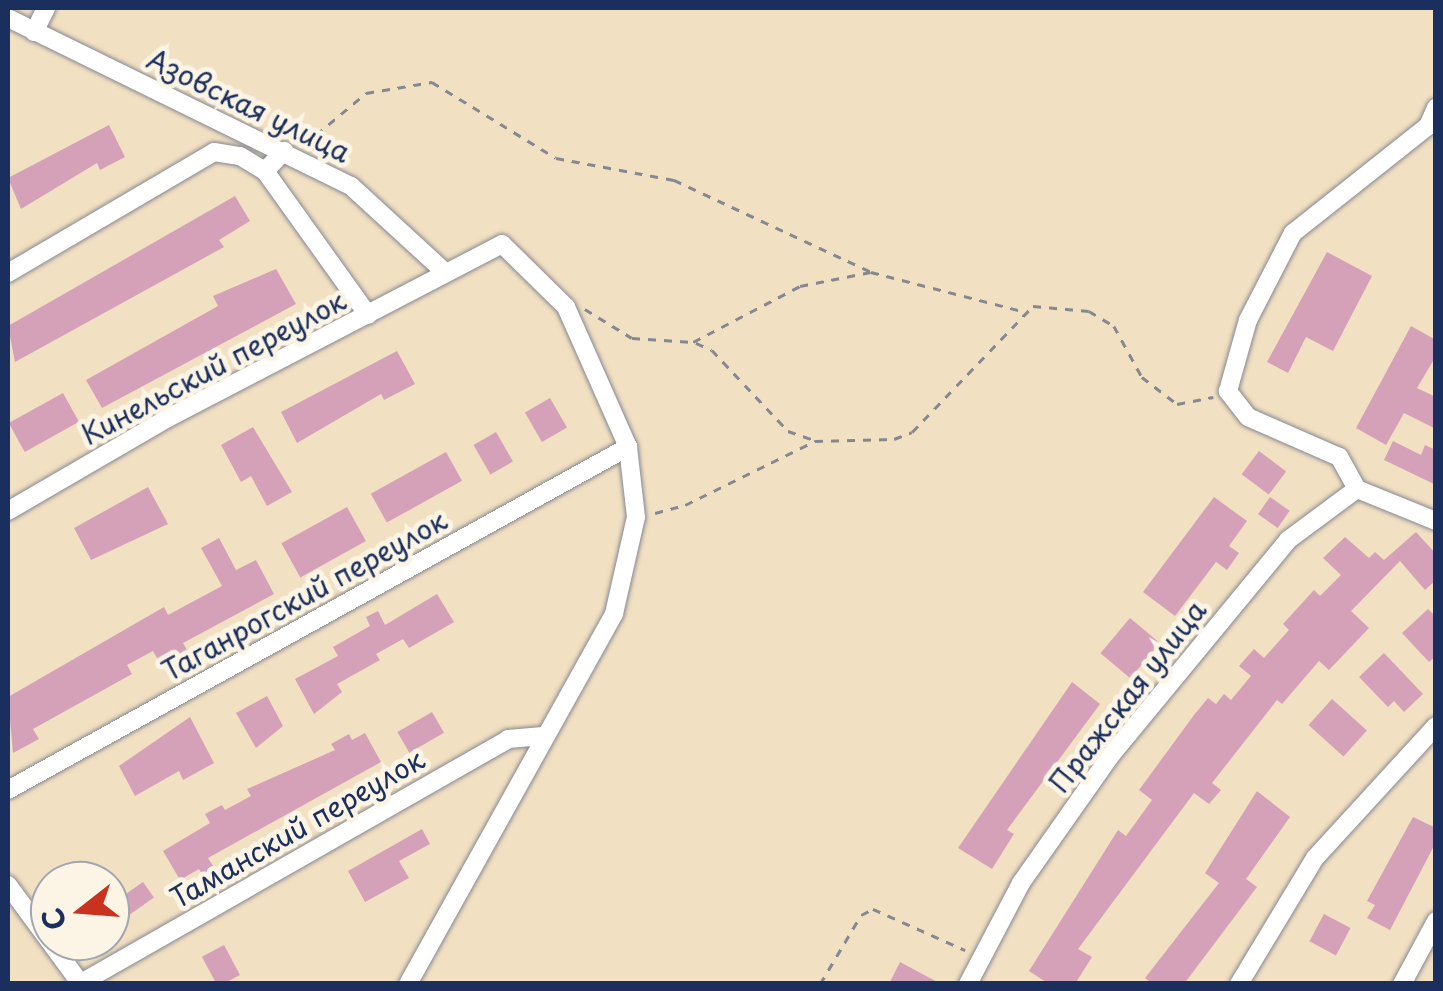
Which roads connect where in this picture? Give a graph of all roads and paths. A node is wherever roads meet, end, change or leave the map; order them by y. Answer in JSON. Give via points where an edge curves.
{"nodes":[{"id":1,"x":46,"y":8,"type":"edge"},
{"id":2,"x":8,"y":18,"type":"edge"},
{"id":3,"x":34,"y":32,"type":"junction"},
{"id":4,"x":1436,"y":108,"type":"edge"},
{"id":5,"x":284,"y":151,"type":"junction"},
{"id":6,"x":266,"y":171,"type":"junction"},
{"id":7,"x":445,"y":272,"type":"junction"},
{"id":8,"x":870,"y":272,"type":"junction"},
{"id":9,"x":8,"y":273,"type":"edge"},
{"id":10,"x":566,"y":307,"type":"junction"},
{"id":11,"x":1024,"y":311,"type":"junction"},
{"id":12,"x":368,"y":315,"type":"junction"},
{"id":13,"x":693,"y":342,"type":"junction"},
{"id":14,"x":1228,"y":391,"type":"junction"},
{"id":15,"x":816,"y":441,"type":"junction"},
{"id":16,"x":628,"y":447,"type":"junction"},
{"id":17,"x":1366,"y":490,"type":"junction"},
{"id":18,"x":8,"y":511,"type":"edge"},
{"id":19,"x":636,"y":517,"type":"junction"},
{"id":20,"x":1436,"y":521,"type":"edge"},
{"id":21,"x":1435,"y":727,"type":"edge"},
{"id":22,"x":546,"y":736,"type":"junction"},
{"id":23,"x":8,"y":790,"type":"edge"},
{"id":24,"x":8,"y":885,"type":"edge"},
{"id":25,"x":1436,"y":921,"type":"edge"},
{"id":26,"x":984,"y":954,"type":"junction"},
{"id":27,"x":81,"y":983,"type":"edge"},
{"id":28,"x":408,"y":984,"type":"edge"},
{"id":29,"x":820,"y":984,"type":"edge"},
{"id":30,"x":968,"y":984,"type":"edge"},
{"id":31,"x":1239,"y":984,"type":"edge"},
{"id":32,"x":1402,"y":984,"type":"edge"}],
"edges":[{"from":1,"to":3,"type":"street"},
{"from":2,"to":3,"type":"street","name":"Азовская улица"},
{"from":3,"to":5,"type":"street","name":"Азовская улица"},
{"from":4,"to":14,"type":"street","via":[[1428,126],[1293,233],[1248,320]]},
{"from":5,"to":6,"type":"street"},
{"from":5,"to":7,"type":"street","name":"Азовская улица","via":[[352,186]]},
{"from":5,"to":8,"type":"path","via":[[308,143],[336,112],[366,93],[432,82],[507,122],[556,158],[674,180]]},
{"from":6,"to":9,"type":"street","via":[[214,152]]},
{"from":6,"to":12,"type":"street"},
{"from":7,"to":10,"type":"street","name":"Кинельский переулок","via":[[502,244]]},
{"from":7,"to":12,"type":"street","name":"Кинельский переулок"},
{"from":8,"to":11,"type":"path"},
{"from":8,"to":13,"type":"path","via":[[800,286]]},
{"from":10,"to":13,"type":"path","via":[[612,320],[632,338]]},
{"from":10,"to":16,"type":"street"},
{"from":11,"to":14,"type":"path","via":[[1089,311],[1114,326],[1142,377],[1177,404]]},
{"from":11,"to":15,"type":"path","via":[[1004,340],[912,432]]},
{"from":12,"to":18,"type":"street","name":"Кинельский переулок","via":[[166,419]]},
{"from":13,"to":15,"type":"path","via":[[712,350],[788,431]]},
{"from":14,"to":17,"type":"street","via":[[1248,417],[1338,457]]},
{"from":15,"to":19,"type":"path","via":[[685,505]]},
{"from":16,"to":19,"type":"street"},
{"from":16,"to":23,"type":"street","name":"Таганрогский переулок"},
{"from":17,"to":20,"type":"street"},
{"from":17,"to":26,"type":"street","name":"Пражская улица","via":[[1288,540],[1206,636],[1032,867]]},
{"from":19,"to":22,"type":"street","via":[[614,614]]},
{"from":21,"to":31,"type":"street","via":[[1316,858]]},
{"from":22,"to":27,"type":"street","name":"Таманский переулок","via":[[508,740]]},
{"from":22,"to":28,"type":"street"},
{"from":24,"to":27,"type":"street"},
{"from":25,"to":32,"type":"street"},
{"from":26,"to":29,"type":"path","via":[[873,909],[862,915]]},
{"from":26,"to":30,"type":"street","name":"Пражская улица"}]}
